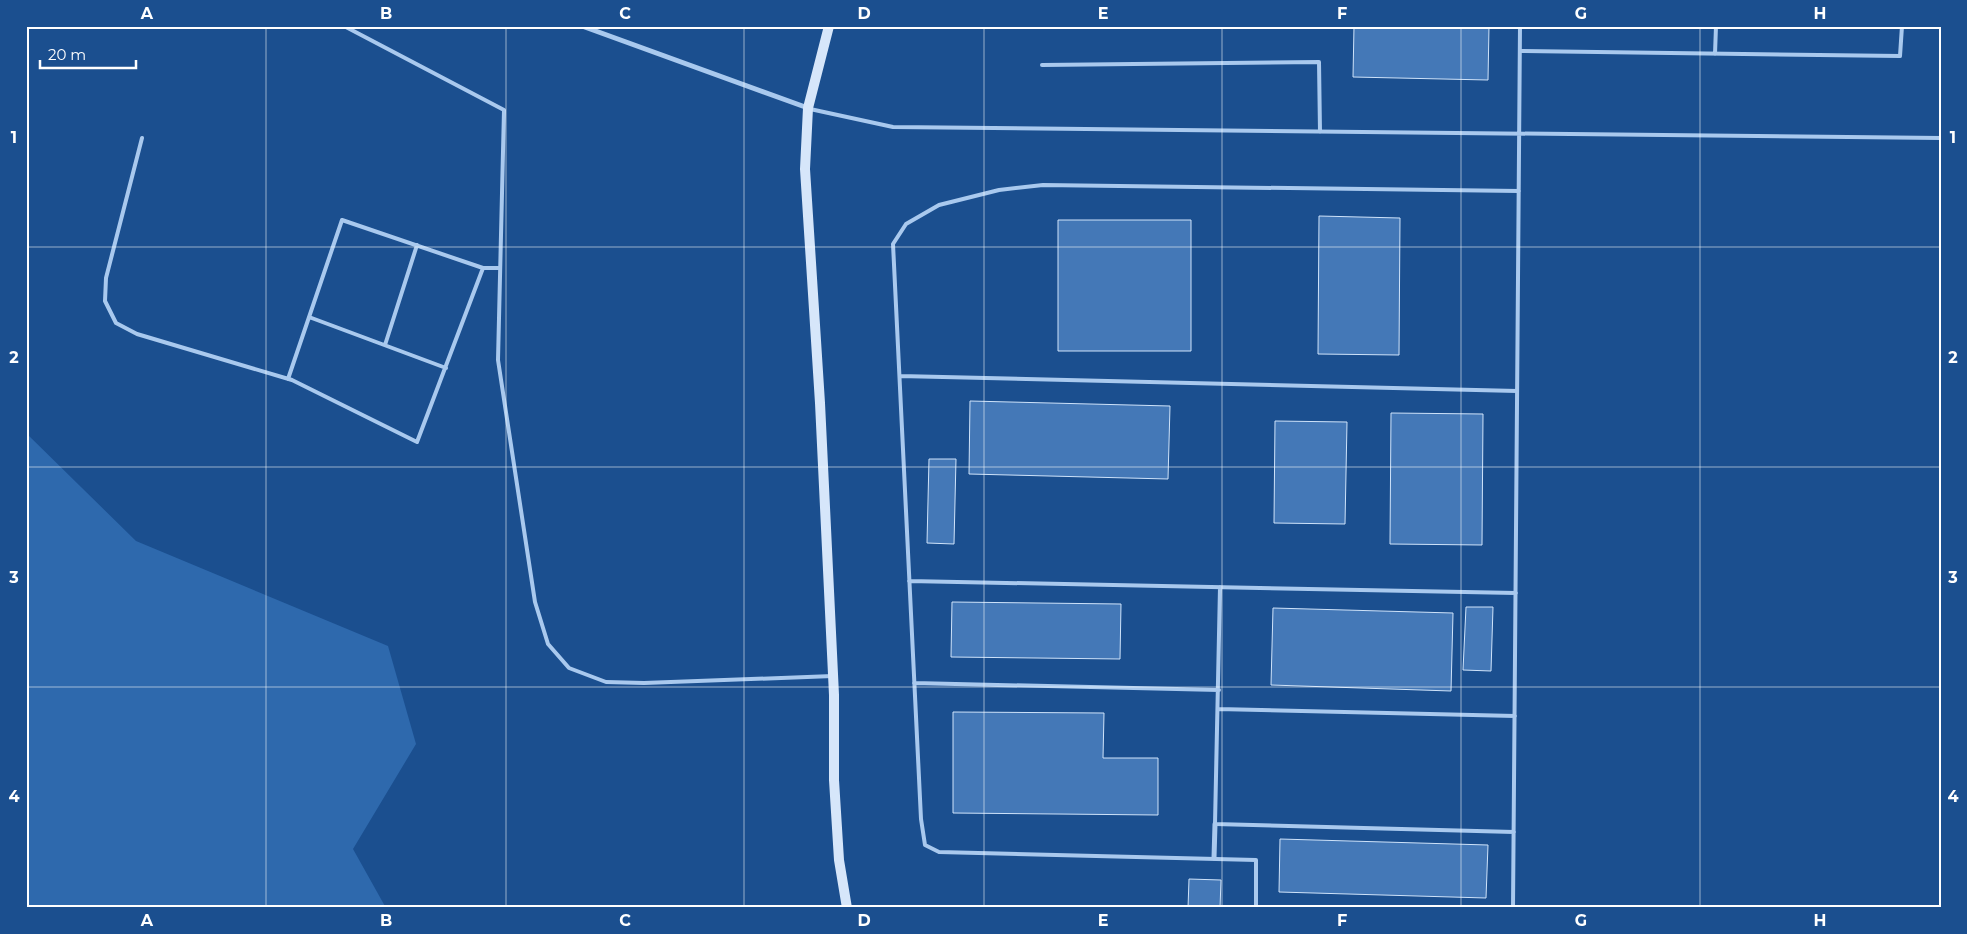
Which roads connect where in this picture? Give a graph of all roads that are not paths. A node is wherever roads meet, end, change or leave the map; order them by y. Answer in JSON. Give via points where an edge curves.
{"nodes":[{"id":1,"x":344,"y":26,"type":"edge"},
{"id":2,"x":582,"y":26,"type":"edge"},
{"id":3,"x":829,"y":26,"type":"edge"},
{"id":4,"x":1520,"y":26,"type":"edge"},
{"id":5,"x":1716,"y":26,"type":"edge"},
{"id":6,"x":1902,"y":26,"type":"edge"},
{"id":7,"x":1520,"y":51,"type":"junction"},
{"id":8,"x":1715,"y":54,"type":"junction"},
{"id":9,"x":1042,"y":65,"type":"dead end"},
{"id":10,"x":808,"y":108,"type":"junction"},
{"id":11,"x":1320,"y":132,"type":"junction"},
{"id":12,"x":1519,"y":133,"type":"junction"},
{"id":13,"x":142,"y":138,"type":"dead end"},
{"id":14,"x":1941,"y":138,"type":"edge"},
{"id":15,"x":1519,"y":191,"type":"junction"},
{"id":16,"x":417,"y":245,"type":"junction"},
{"id":17,"x":483,"y":268,"type":"junction"},
{"id":18,"x":500,"y":268,"type":"junction"},
{"id":19,"x":309,"y":317,"type":"junction"},
{"id":20,"x":385,"y":345,"type":"junction"},
{"id":21,"x":446,"y":368,"type":"junction"},
{"id":22,"x":900,"y":376,"type":"junction"},
{"id":23,"x":288,"y":379,"type":"junction"},
{"id":24,"x":1517,"y":391,"type":"junction"},
{"id":25,"x":910,"y":581,"type":"junction"},
{"id":26,"x":1220,"y":587,"type":"junction"},
{"id":27,"x":1516,"y":593,"type":"junction"},
{"id":28,"x":833,"y":676,"type":"junction"},
{"id":29,"x":914,"y":683,"type":"junction"},
{"id":30,"x":1219,"y":690,"type":"junction"},
{"id":31,"x":1218,"y":709,"type":"junction"},
{"id":32,"x":1515,"y":716,"type":"junction"},
{"id":33,"x":1215,"y":824,"type":"junction"},
{"id":34,"x":1514,"y":832,"type":"junction"},
{"id":35,"x":1214,"y":858,"type":"junction"},
{"id":36,"x":847,"y":908,"type":"edge"},
{"id":37,"x":1256,"y":908,"type":"edge"},
{"id":38,"x":1513,"y":908,"type":"edge"}],
"edges":[{"from":1,"to":18,"type":"lane","via":[[504,110]]},
{"from":2,"to":10,"type":"street"},
{"from":3,"to":10,"type":"street"},
{"from":4,"to":7,"type":"lane"},
{"from":5,"to":8,"type":"lane"},
{"from":6,"to":8,"type":"lane","via":[[1900,56]]},
{"from":7,"to":8,"type":"lane"},
{"from":7,"to":12,"type":"lane"},
{"from":9,"to":11,"type":"lane","via":[[1319,62]]},
{"from":10,"to":11,"type":"lane","via":[[893,128]]},
{"from":10,"to":28,"type":"street","via":[[805,169]]},
{"from":11,"to":12,"type":"lane"},
{"from":12,"to":14,"type":"lane"},
{"from":12,"to":15,"type":"lane"},
{"from":13,"to":23,"type":"lane","via":[[106,278],[105,301],[116,322],[137,334]]},
{"from":15,"to":22,"type":"lane","via":[[1043,185],[999,190],[939,205],[906,224],[893,244]]},
{"from":15,"to":24,"type":"lane"},
{"from":16,"to":17,"type":"lane"},
{"from":16,"to":19,"type":"lane","via":[[342,220]]},
{"from":16,"to":20,"type":"lane"},
{"from":17,"to":18,"type":"lane"},
{"from":17,"to":21,"type":"lane"},
{"from":18,"to":28,"type":"lane","via":[[498,360],[536,602],[548,644],[569,668],[606,682]]},
{"from":19,"to":20,"type":"lane"},
{"from":19,"to":23,"type":"lane"},
{"from":20,"to":21,"type":"lane"},
{"from":21,"to":23,"type":"lane","via":[[417,442]]},
{"from":22,"to":24,"type":"lane"},
{"from":22,"to":25,"type":"lane"},
{"from":24,"to":27,"type":"lane"},
{"from":25,"to":26,"type":"lane"},
{"from":25,"to":29,"type":"lane"},
{"from":26,"to":27,"type":"lane"},
{"from":26,"to":30,"type":"lane"},
{"from":27,"to":32,"type":"lane"},
{"from":28,"to":36,"type":"street","via":[[834,780],[839,860]]},
{"from":29,"to":30,"type":"lane"},
{"from":29,"to":35,"type":"lane","via":[[921,819],[926,844],[939,852]]},
{"from":30,"to":31,"type":"lane"},
{"from":31,"to":32,"type":"lane"},
{"from":31,"to":33,"type":"lane"},
{"from":32,"to":34,"type":"lane"},
{"from":33,"to":34,"type":"lane"},
{"from":33,"to":35,"type":"street"},
{"from":34,"to":38,"type":"lane"},
{"from":35,"to":37,"type":"lane","via":[[1256,860]]}]}
